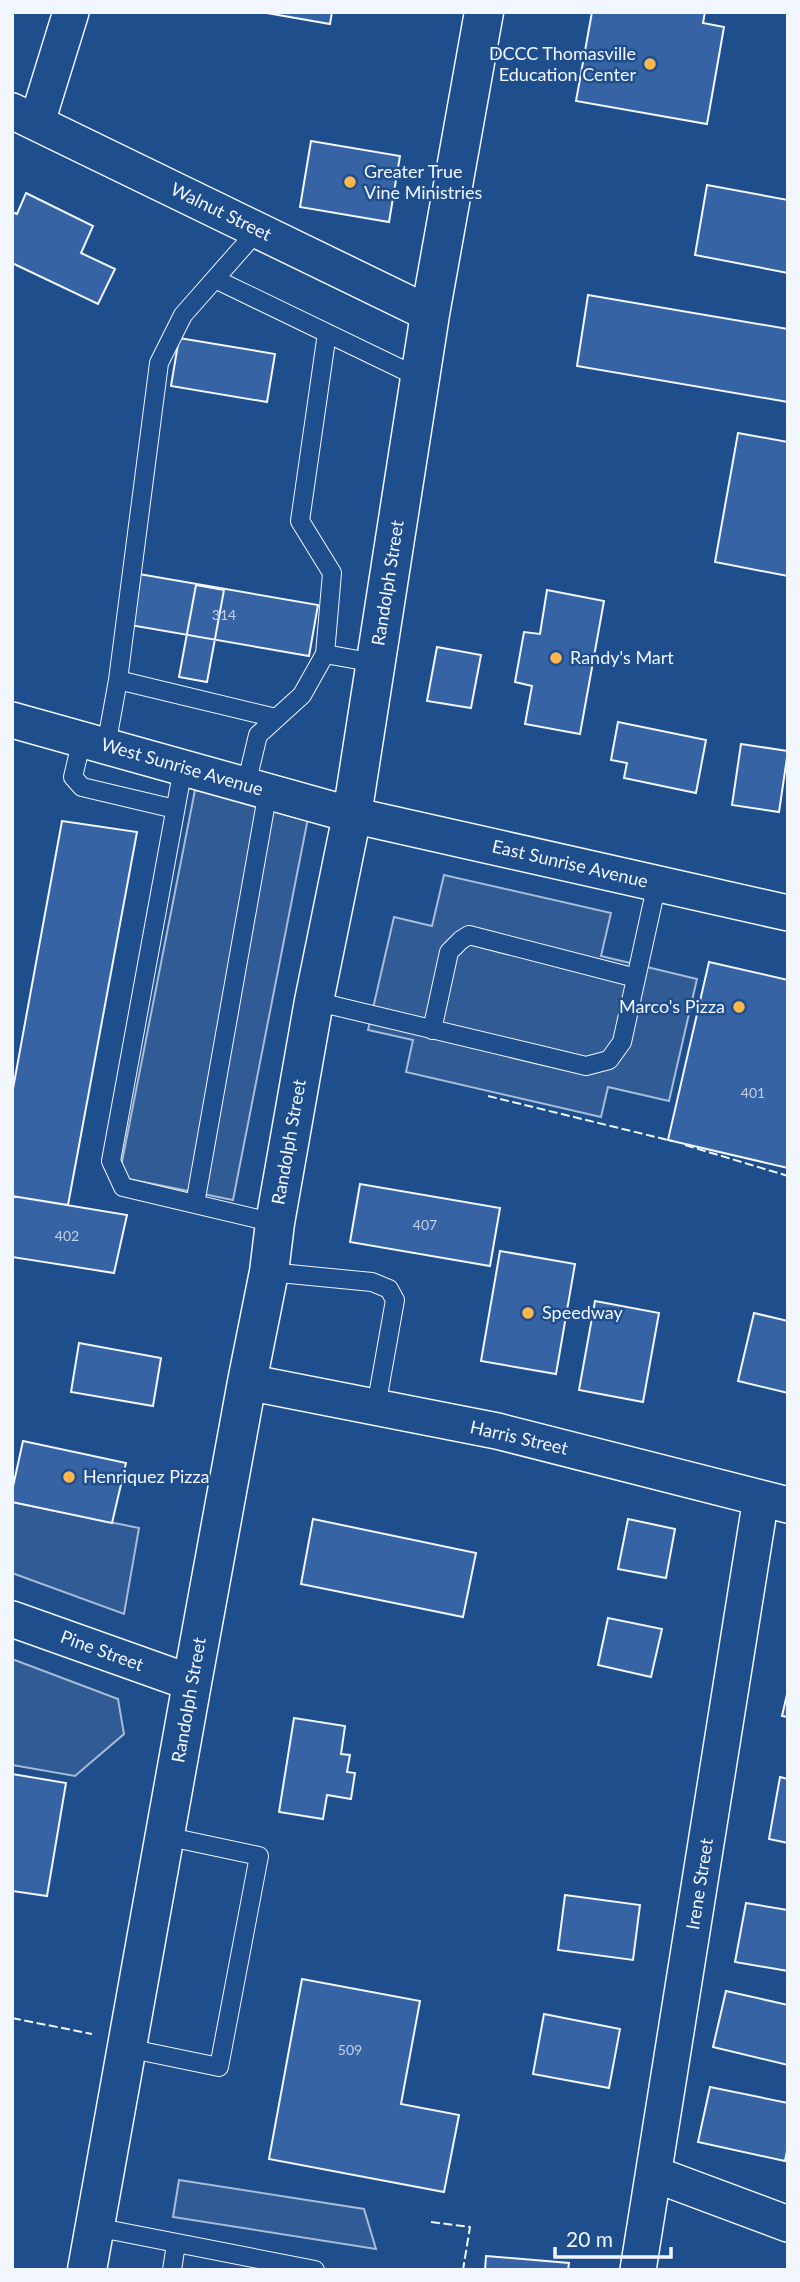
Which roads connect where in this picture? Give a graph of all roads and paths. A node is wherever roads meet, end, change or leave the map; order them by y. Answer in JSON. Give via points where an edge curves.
{"nodes":[{"id":1,"x":71,"y":12,"type":"edge"},
{"id":2,"x":484,"y":12,"type":"edge"},
{"id":3,"x":25,"y":117,"type":"edge"},
{"id":4,"x":258,"y":230,"type":"junction"},
{"id":5,"x":215,"y":279,"type":"junction"},
{"id":6,"x":430,"y":314,"type":"junction"},
{"id":7,"x":327,"y":333,"type":"junction"},
{"id":8,"x":420,"y":378,"type":"junction"},
{"id":9,"x":325,"y":654,"type":"junction"},
{"id":10,"x":375,"y":663,"type":"junction"},
{"id":11,"x":118,"y":680,"type":"junction"},
{"id":12,"x":276,"y":718,"type":"junction"},
{"id":13,"x":12,"y":720,"type":"edge"},
{"id":14,"x":94,"y":743,"type":"junction"},
{"id":15,"x":183,"y":768,"type":"junction"},
{"id":16,"x":257,"y":788,"type":"junction"},
{"id":17,"x":175,"y":808,"type":"junction"},
{"id":18,"x":352,"y":815,"type":"junction"},
{"id":19,"x":657,"y":883,"type":"junction"},
{"id":20,"x":788,"y":913,"type":"edge"},
{"id":21,"x":636,"y":978,"type":"junction"},
{"id":22,"x":314,"y":1002,"type":"junction"},
{"id":23,"x":432,"y":1030,"type":"junction"},
{"id":24,"x":195,"y":1204,"type":"junction"},
{"id":25,"x":275,"y":1223,"type":"junction"},
{"id":26,"x":269,"y":1272,"type":"junction"},
{"id":27,"x":247,"y":1382,"type":"junction"},
{"id":28,"x":376,"y":1407,"type":"junction"},
{"id":29,"x":774,"y":1501,"type":"edge"},
{"id":30,"x":12,"y":1619,"type":"edge"},
{"id":31,"x":192,"y":1683,"type":"junction"},
{"id":32,"x":165,"y":1836,"type":"junction"},
{"id":33,"x":127,"y":2048,"type":"junction"},
{"id":34,"x":654,"y":2174,"type":"junction"},
{"id":35,"x":788,"y":2224,"type":"edge"},
{"id":36,"x":95,"y":2227,"type":"junction"},
{"id":37,"x":176,"y":2244,"type":"junction"},
{"id":38,"x":87,"y":2270,"type":"edge"},
{"id":39,"x":172,"y":2270,"type":"edge"},
{"id":40,"x":315,"y":2270,"type":"edge"},
{"id":41,"x":638,"y":2270,"type":"edge"}],
"edges":[{"from":1,"to":3,"type":"street"},
{"from":2,"to":6,"type":"main road","name":"Randolph Street"},
{"from":3,"to":4,"type":"street","name":"Walnut Street"},
{"from":4,"to":5,"type":"lane"},
{"from":4,"to":6,"type":"street","name":"Walnut Street"},
{"from":5,"to":7,"type":"lane"},
{"from":5,"to":11,"type":"lane","via":[[183,314],[159,363]]},
{"from":6,"to":8,"type":"main road","name":"Randolph Street"},
{"from":7,"to":8,"type":"lane"},
{"from":7,"to":9,"type":"lane","via":[[300,521],[332,573]]},
{"from":8,"to":10,"type":"main road","name":"Randolph Street"},
{"from":9,"to":10,"type":"lane"},
{"from":9,"to":12,"type":"lane","via":[[302,695]]},
{"from":10,"to":18,"type":"main road","name":"Randolph Street"},
{"from":11,"to":12,"type":"lane"},
{"from":11,"to":14,"type":"lane"},
{"from":12,"to":16,"type":"lane","via":[[258,735]]},
{"from":13,"to":14,"type":"street","name":"West Sunrise Avenue"},
{"from":14,"to":15,"type":"street","name":"West Sunrise Avenue"},
{"from":14,"to":17,"type":"lane","via":[[73,777],[82,787]]},
{"from":15,"to":16,"type":"street","name":"West Sunrise Avenue"},
{"from":15,"to":17,"type":"lane"},
{"from":16,"to":18,"type":"street","name":"West Sunrise Avenue"},
{"from":16,"to":24,"type":"lane"},
{"from":17,"to":24,"type":"lane","via":[[111,1161],[123,1187]]},
{"from":18,"to":19,"type":"street","name":"East Sunrise Avenue"},
{"from":18,"to":22,"type":"main road","name":"Randolph Street"},
{"from":19,"to":20,"type":"street","name":"East Sunrise Avenue"},
{"from":19,"to":21,"type":"lane"},
{"from":21,"to":23,"type":"lane","via":[[622,1042],[608,1060],[586,1066]]},
{"from":21,"to":23,"type":"lane","via":[[469,935],[449,952]]},
{"from":22,"to":23,"type":"lane"},
{"from":22,"to":25,"type":"main road","name":"Randolph Street"},
{"from":24,"to":25,"type":"lane"},
{"from":25,"to":26,"type":"main road","name":"Randolph Street"},
{"from":26,"to":27,"type":"main road","name":"Randolph Street"},
{"from":26,"to":28,"type":"lane","via":[[372,1282],[389,1289],[395,1300]]},
{"from":27,"to":28,"type":"street","name":"Harris Street"},
{"from":27,"to":31,"type":"main road","name":"Randolph Street"},
{"from":28,"to":29,"type":"street","name":"Harris Street","via":[[497,1431]]},
{"from":29,"to":34,"type":"street","name":"Irene Street"},
{"from":30,"to":31,"type":"street","name":"Pine Street"},
{"from":31,"to":32,"type":"main road","name":"Randolph Street"},
{"from":32,"to":33,"type":"main road","name":"Randolph Street"},
{"from":32,"to":33,"type":"lane","via":[[259,1856],[219,2067]]},
{"from":33,"to":36,"type":"main road","name":"Randolph Street"},
{"from":34,"to":35,"type":"street"},
{"from":34,"to":41,"type":"street","name":"Irene Street"},
{"from":36,"to":37,"type":"lane"},
{"from":36,"to":38,"type":"main road","name":"Randolph Street"},
{"from":37,"to":39,"type":"lane"},
{"from":37,"to":40,"type":"lane"}]}
